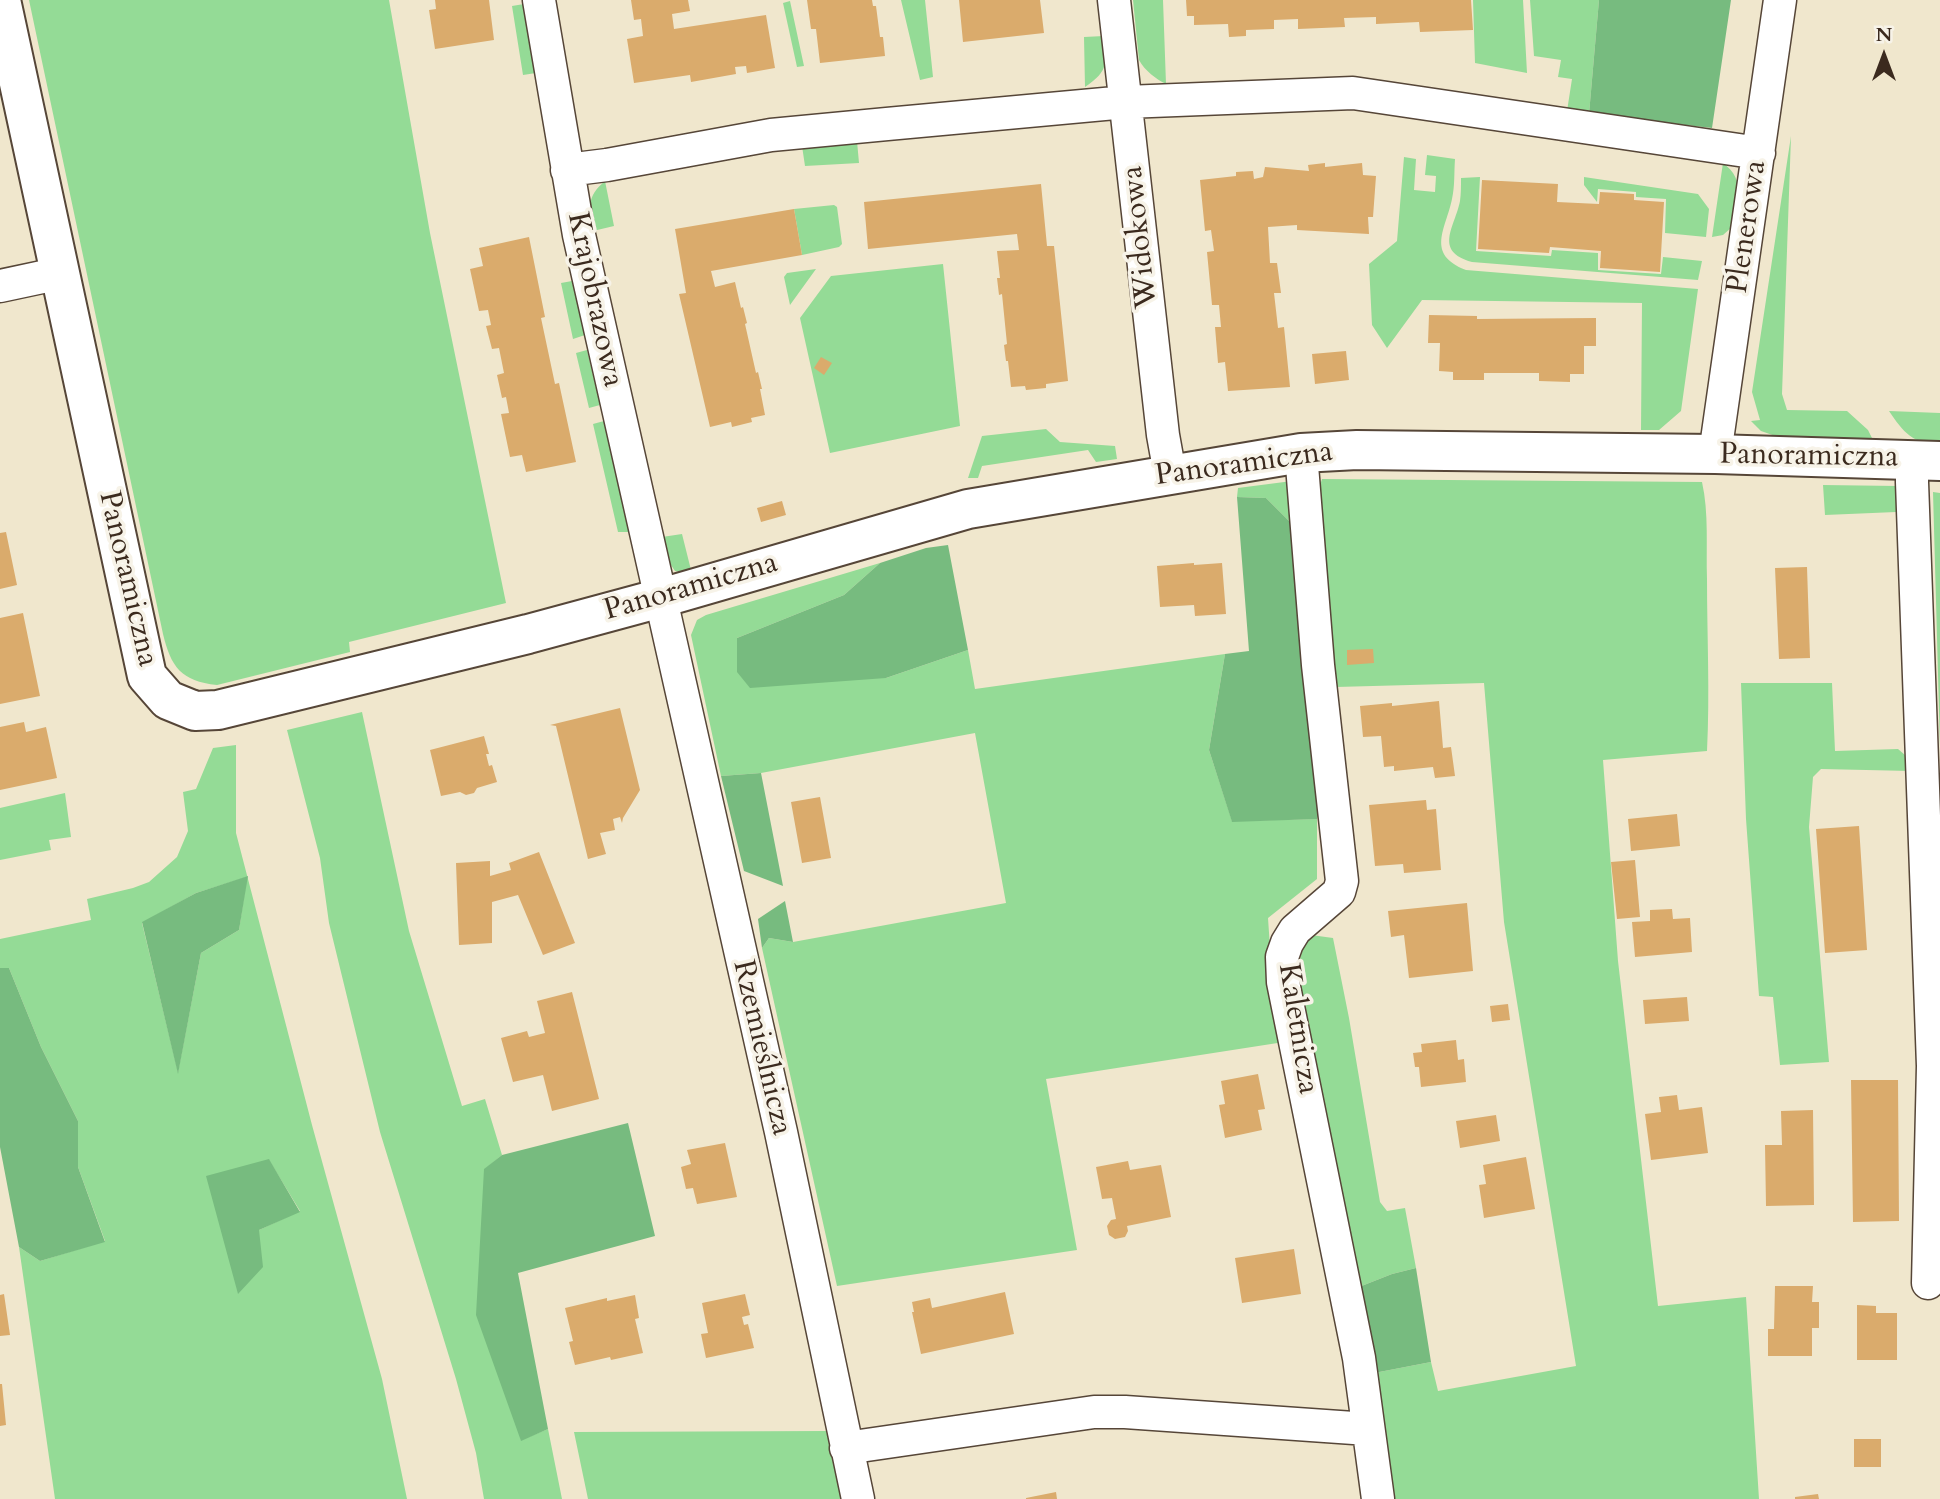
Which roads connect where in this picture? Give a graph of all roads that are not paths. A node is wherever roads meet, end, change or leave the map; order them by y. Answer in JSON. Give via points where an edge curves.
{"nodes":[{"id":1,"x":1,"y":0,"type":"edge"},
{"id":2,"x":540,"y":0,"type":"edge"},
{"id":3,"x":1114,"y":0,"type":"edge"},
{"id":4,"x":1780,"y":0,"type":"edge"},
{"id":5,"x":1126,"y":102,"type":"junction"},
{"id":6,"x":1759,"y":153,"type":"junction"},
{"id":7,"x":567,"y":170,"type":"junction"},
{"id":8,"x":61,"y":273,"type":"junction"},
{"id":9,"x":0,"y":286,"type":"edge"},
{"id":10,"x":1301,"y":453,"type":"junction"},
{"id":11,"x":1716,"y":454,"type":"junction"},
{"id":12,"x":1926,"y":460,"type":"edge"},
{"id":13,"x":1170,"y":474,"type":"junction"},
{"id":14,"x":660,"y":598,"type":"junction"},
{"id":15,"x":1928,"y":1283,"type":"dead end"},
{"id":16,"x":1368,"y":1429,"type":"junction"},
{"id":17,"x":846,"y":1448,"type":"junction"},
{"id":18,"x":858,"y":1499,"type":"edge"},
{"id":19,"x":1378,"y":1499,"type":"edge"}],
"edges":[{"from":1,"to":8,"type":"street","name":"Panoramiczna"},
{"from":2,"to":7,"type":"street","name":"Krajobrazowa"},
{"from":3,"to":5,"type":"street","name":"Widokowa"},
{"from":4,"to":6,"type":"street","name":"Plenerowa"},
{"from":5,"to":6,"type":"street","via":[[1353,93]]},
{"from":5,"to":7,"type":"street","via":[[772,135]]},
{"from":5,"to":13,"type":"street","name":"Widokowa"},
{"from":6,"to":11,"type":"street","name":"Plenerowa"},
{"from":7,"to":14,"type":"street","name":"Krajobrazowa"},
{"from":8,"to":9,"type":"street"},
{"from":8,"to":14,"type":"street","name":"Panoramiczna","via":[[147,676],[168,700],[195,711],[218,710]]},
{"from":10,"to":11,"type":"street","name":"Panoramiczna"},
{"from":10,"to":13,"type":"street","name":"Panoramiczna"},
{"from":10,"to":16,"type":"street","name":"Kaletnicza","via":[[1342,881],[1339,892],[1295,930],[1287,943],[1282,957],[1283,982],[1359,1359]]},
{"from":11,"to":12,"type":"street","name":"Panoramiczna"},
{"from":12,"to":15,"type":"street","via":[[1912,482],[1933,1066]]},
{"from":13,"to":14,"type":"street","name":"Panoramiczna","via":[[968,509]]},
{"from":14,"to":17,"type":"street","name":"Rzemieślnicza","via":[[781,1132]]},
{"from":16,"to":17,"type":"street","via":[[1094,1412]]},
{"from":16,"to":19,"type":"street","name":"Kaletnicza"},
{"from":17,"to":18,"type":"street","name":"Rzemieślnicza"}]}
